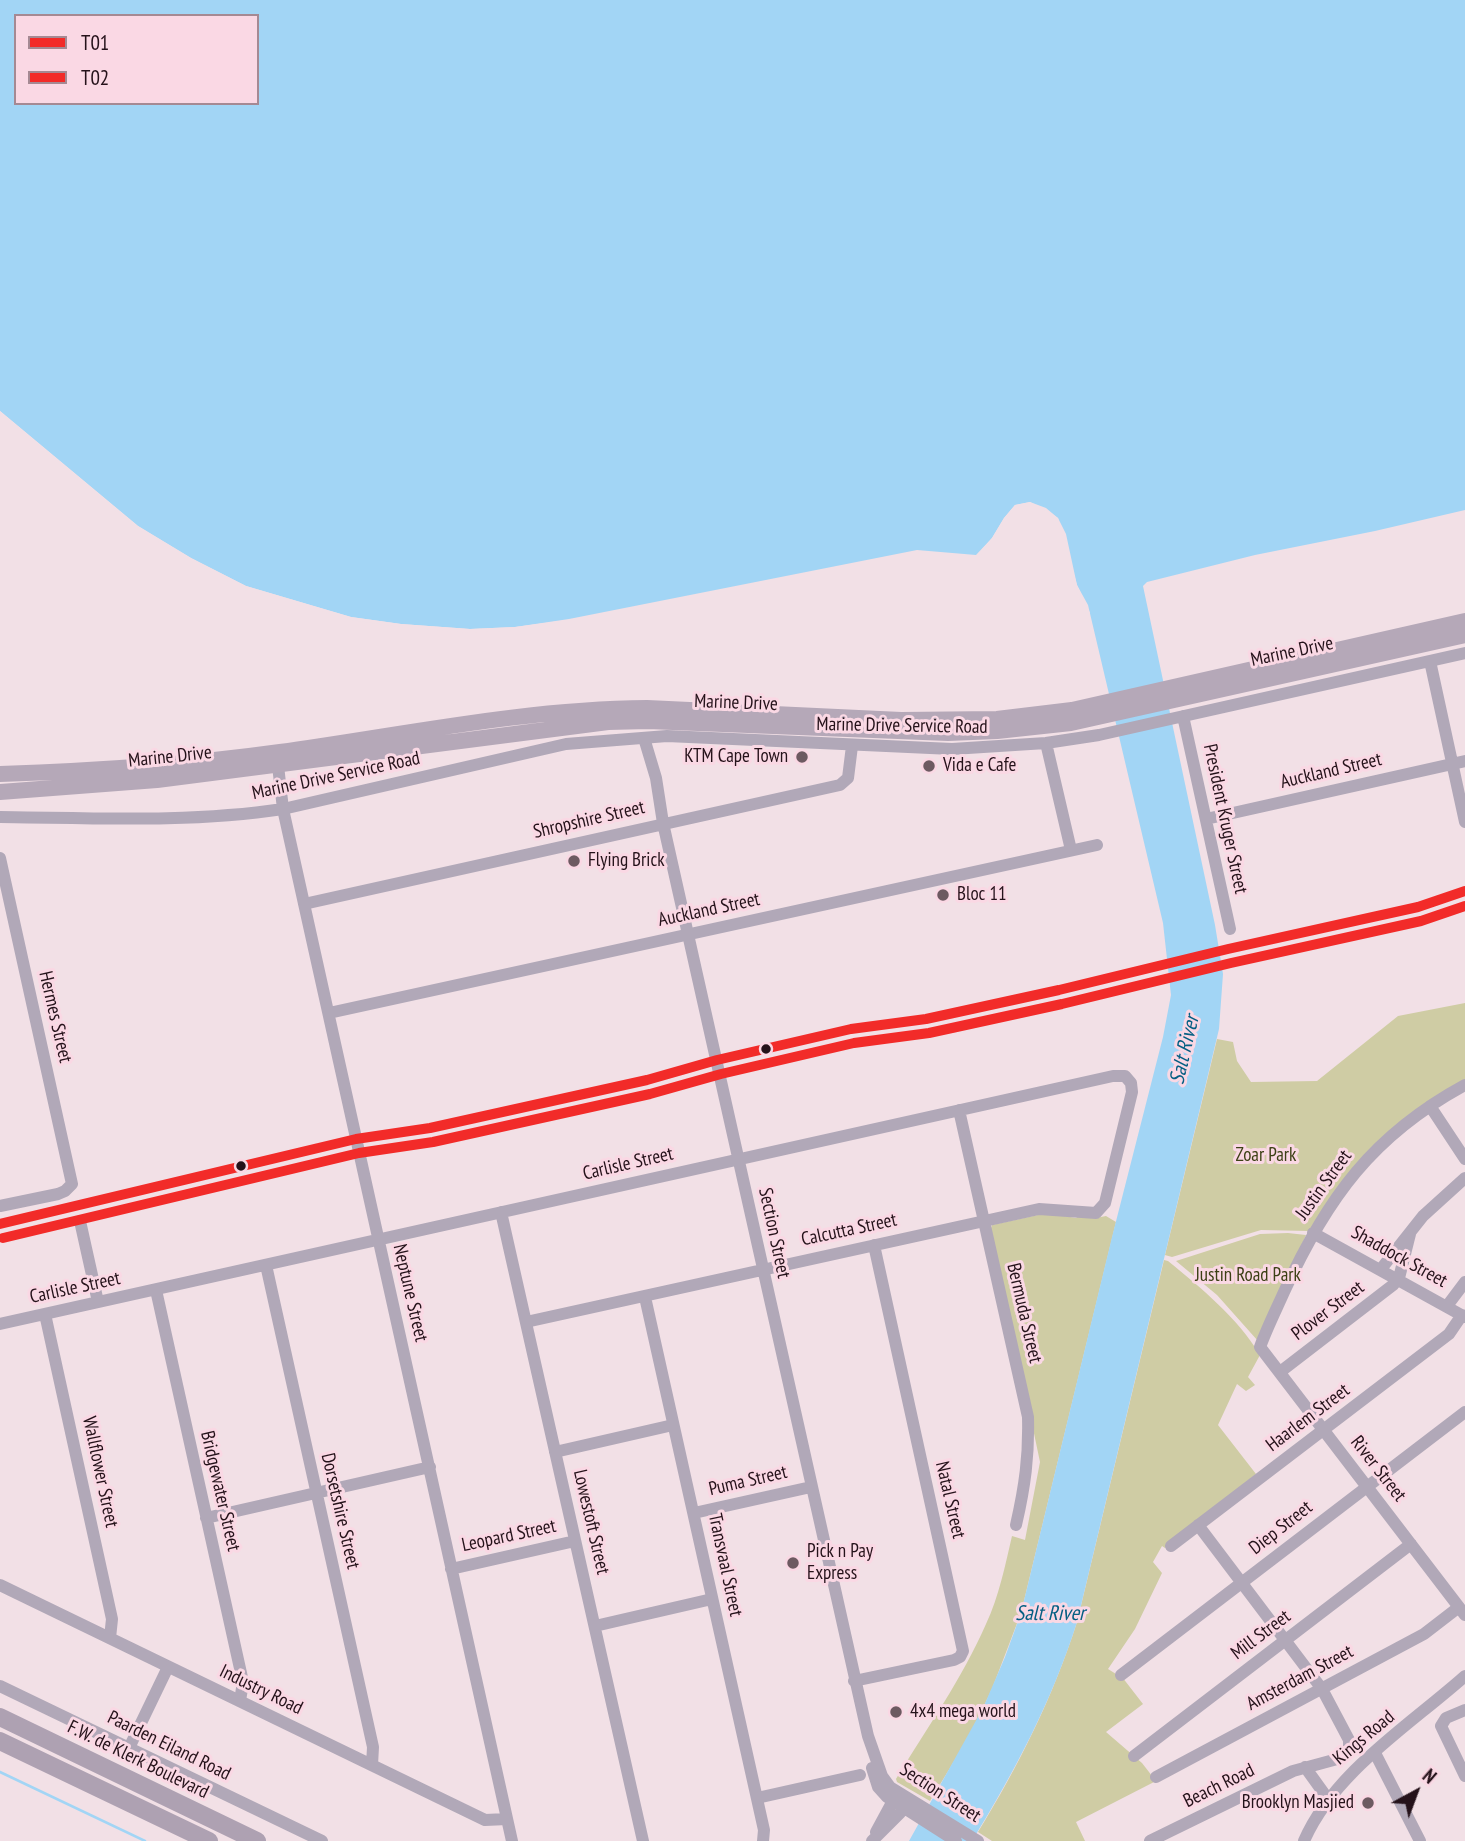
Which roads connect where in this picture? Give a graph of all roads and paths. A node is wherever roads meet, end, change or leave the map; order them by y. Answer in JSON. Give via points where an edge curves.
{"nodes":[{"id":1,"x":1465,"y":621,"type":"edge"},
{"id":2,"x":1465,"y":635,"type":"edge"},
{"id":3,"x":1465,"y":653,"type":"edge"},
{"id":4,"x":1430,"y":661,"type":"junction"},
{"id":5,"x":1170,"y":694,"type":"junction"},
{"id":6,"x":1179,"y":717,"type":"junction"},
{"id":7,"x":644,"y":738,"type":"junction"},
{"id":8,"x":1046,"y":743,"type":"junction"},
{"id":9,"x":852,"y":746,"type":"junction"},
{"id":10,"x":277,"y":759,"type":"junction"},
{"id":11,"x":1459,"y":762,"type":"edge"},
{"id":12,"x":0,"y":774,"type":"edge"},
{"id":13,"x":0,"y":792,"type":"edge"},
{"id":14,"x":284,"y":809,"type":"junction"},
{"id":15,"x":0,"y":817,"type":"edge"},
{"id":16,"x":1206,"y":819,"type":"junction"},
{"id":17,"x":1465,"y":822,"type":"edge"},
{"id":18,"x":663,"y":823,"type":"junction"},
{"id":19,"x":1097,"y":845,"type":"dead end"},
{"id":20,"x":1071,"y":850,"type":"junction"},
{"id":21,"x":0,"y":858,"type":"edge"},
{"id":22,"x":304,"y":904,"type":"junction"},
{"id":23,"x":1230,"y":929,"type":"dead end"},
{"id":24,"x":688,"y":934,"type":"junction"},
{"id":25,"x":329,"y":1013,"type":"junction"},
{"id":26,"x":1465,"y":1085,"type":"edge"},
{"id":27,"x":1430,"y":1107,"type":"junction"},
{"id":28,"x":959,"y":1110,"type":"junction"},
{"id":29,"x":738,"y":1159,"type":"junction"},
{"id":30,"x":1465,"y":1159,"type":"edge"},
{"id":31,"x":1465,"y":1178,"type":"edge"},
{"id":32,"x":0,"y":1206,"type":"edge"},
{"id":33,"x":501,"y":1212,"type":"junction"},
{"id":34,"x":1099,"y":1212,"type":"joint"},
{"id":35,"x":983,"y":1220,"type":"junction"},
{"id":36,"x":80,"y":1221,"type":"dead end"},
{"id":37,"x":1313,"y":1233,"type":"junction"},
{"id":38,"x":1410,"y":1234,"type":"junction"},
{"id":39,"x":379,"y":1239,"type":"junction"},
{"id":40,"x":874,"y":1245,"type":"junction"},
{"id":41,"x":266,"y":1265,"type":"junction"},
{"id":42,"x":762,"y":1269,"type":"junction"},
{"id":43,"x":1381,"y":1269,"type":"junction"},
{"id":44,"x":1399,"y":1278,"type":"junction"},
{"id":45,"x":1465,"y":1282,"type":"edge"},
{"id":46,"x":156,"y":1290,"type":"junction"},
{"id":47,"x":645,"y":1297,"type":"junction"},
{"id":48,"x":98,"y":1302,"type":"junction"},
{"id":49,"x":1447,"y":1306,"type":"junction"},
{"id":50,"x":45,"y":1314,"type":"junction"},
{"id":51,"x":1464,"y":1316,"type":"edge"},
{"id":52,"x":526,"y":1322,"type":"junction"},
{"id":53,"x":0,"y":1324,"type":"edge"},
{"id":54,"x":1261,"y":1346,"type":"joint"},
{"id":55,"x":1280,"y":1372,"type":"junction"},
{"id":56,"x":1465,"y":1412,"type":"edge"},
{"id":57,"x":673,"y":1425,"type":"junction"},
{"id":58,"x":1324,"y":1430,"type":"junction"},
{"id":59,"x":555,"y":1452,"type":"junction"},
{"id":60,"x":430,"y":1467,"type":"junction"},
{"id":61,"x":811,"y":1487,"type":"junction"},
{"id":62,"x":1367,"y":1487,"type":"junction"},
{"id":63,"x":317,"y":1493,"type":"junction"},
{"id":64,"x":694,"y":1513,"type":"junction"},
{"id":65,"x":206,"y":1518,"type":"junction"},
{"id":66,"x":1016,"y":1525,"type":"dead end"},
{"id":67,"x":1198,"y":1525,"type":"junction"},
{"id":68,"x":575,"y":1541,"type":"junction"},
{"id":69,"x":1411,"y":1544,"type":"junction"},
{"id":70,"x":1171,"y":1546,"type":"dead end"},
{"id":71,"x":452,"y":1569,"type":"junction"},
{"id":72,"x":1242,"y":1583,"type":"junction"},
{"id":73,"x":0,"y":1585,"type":"edge"},
{"id":74,"x":712,"y":1600,"type":"junction"},
{"id":75,"x":1462,"y":1611,"type":"edge"},
{"id":76,"x":595,"y":1626,"type":"junction"},
{"id":77,"x":110,"y":1638,"type":"junction"},
{"id":78,"x":1286,"y":1640,"type":"junction"},
{"id":79,"x":168,"y":1667,"type":"junction"},
{"id":80,"x":1121,"y":1675,"type":"dead end"},
{"id":81,"x":1465,"y":1677,"type":"edge"},
{"id":82,"x":855,"y":1681,"type":"junction"},
{"id":83,"x":0,"y":1686,"type":"edge"},
{"id":84,"x":1322,"y":1689,"type":"junction"},
{"id":85,"x":240,"y":1701,"type":"junction"},
{"id":86,"x":1465,"y":1710,"type":"edge"},
{"id":87,"x":0,"y":1717,"type":"edge"},
{"id":88,"x":0,"y":1741,"type":"edge"},
{"id":89,"x":129,"y":1748,"type":"junction"},
{"id":90,"x":1375,"y":1753,"type":"junction"},
{"id":91,"x":1134,"y":1756,"type":"dead end"},
{"id":92,"x":372,"y":1765,"type":"junction"},
{"id":93,"x":1305,"y":1767,"type":"junction"},
{"id":94,"x":860,"y":1775,"type":"dead end"},
{"id":95,"x":1465,"y":1776,"type":"edge"},
{"id":96,"x":1156,"y":1777,"type":"dead end"},
{"id":97,"x":895,"y":1797,"type":"junction"},
{"id":98,"x":757,"y":1798,"type":"junction"},
{"id":99,"x":1328,"y":1799,"type":"junction"},
{"id":100,"x":907,"y":1804,"type":"junction"},
{"id":101,"x":923,"y":1814,"type":"junction"},
{"id":102,"x":507,"y":1819,"type":"junction"},
{"id":103,"x":1418,"y":1840,"type":"edge"},
{"id":104,"x":209,"y":1841,"type":"edge"},
{"id":105,"x":257,"y":1841,"type":"edge"},
{"id":106,"x":322,"y":1841,"type":"edge"},
{"id":107,"x":512,"y":1841,"type":"edge"},
{"id":108,"x":643,"y":1841,"type":"edge"},
{"id":109,"x":763,"y":1841,"type":"edge"},
{"id":110,"x":872,"y":1841,"type":"edge"},
{"id":111,"x":956,"y":1841,"type":"edge"},
{"id":112,"x":978,"y":1841,"type":"edge"},
{"id":113,"x":1150,"y":1841,"type":"edge"},
{"id":114,"x":1304,"y":1841,"type":"edge"}],
"edges":[{"from":1,"to":5,"type":"main road","name":"Marine Drive"},
{"from":2,"to":5,"type":"main road","name":"Marine Drive"},
{"from":3,"to":4,"type":"street","name":"Marine Drive Service Road"},
{"from":4,"to":6,"type":"street","name":"Marine Drive Service Road"},
{"from":4,"to":11,"type":"street"},
{"from":5,"to":10,"type":"main road","name":"Marine Drive","via":[[1094,711],[951,721],[606,708]]},
{"from":6,"to":8,"type":"street","name":"Marine Drive Service Road"},
{"from":6,"to":16,"type":"street","name":"President Kruger Street"},
{"from":7,"to":9,"type":"street","name":"Marine Drive Service Road"},
{"from":7,"to":14,"type":"street","name":"Marine Drive Service Road","via":[[566,744]]},
{"from":7,"to":18,"type":"street","name":"Section Street"},
{"from":8,"to":9,"type":"street","name":"Marine Drive Service Road","via":[[952,749]]},
{"from":8,"to":20,"type":"street"},
{"from":9,"to":18,"type":"street","name":"Shropshire Street","via":[[848,778],[840,785]]},
{"from":10,"to":12,"type":"main road","name":"Marine Drive"},
{"from":10,"to":13,"type":"main road","name":"Marine Drive","via":[[157,780]]},
{"from":10,"to":14,"type":"street","name":"Neptune Street"},
{"from":11,"to":16,"type":"street","name":"Auckland Street"},
{"from":11,"to":17,"type":"street"},
{"from":14,"to":15,"type":"street","name":"Marine Drive Service Road","via":[[206,818]]},
{"from":14,"to":22,"type":"street","name":"Neptune Street"},
{"from":16,"to":23,"type":"street","name":"President Kruger Street"},
{"from":18,"to":22,"type":"street","name":"Shropshire Street"},
{"from":18,"to":24,"type":"street","name":"Section Street"},
{"from":19,"to":20,"type":"street","name":"Auckland Street"},
{"from":20,"to":24,"type":"street","name":"Auckland Street"},
{"from":21,"to":32,"type":"street","name":"Hermes Street","via":[[72,1184],[58,1194]]},
{"from":22,"to":25,"type":"street","name":"Neptune Street"},
{"from":24,"to":25,"type":"street","name":"Auckland Street"},
{"from":24,"to":29,"type":"street","name":"Section Street"},
{"from":25,"to":39,"type":"street","name":"Neptune Street"},
{"from":26,"to":27,"type":"street","name":"Justin Street"},
{"from":27,"to":30,"type":"street"},
{"from":27,"to":37,"type":"street","name":"Justin Street","via":[[1371,1154]]},
{"from":28,"to":29,"type":"street","name":"Carlisle Street"},
{"from":28,"to":34,"type":"street","name":"Carlisle Street","via":[[1113,1076],[1128,1078],[1132,1092]]},
{"from":28,"to":35,"type":"street","name":"Bermuda Street"},
{"from":29,"to":33,"type":"street","name":"Carlisle Street"},
{"from":29,"to":42,"type":"street","name":"Section Street"},
{"from":31,"to":38,"type":"street"},
{"from":33,"to":39,"type":"street","name":"Carlisle Street"},
{"from":33,"to":52,"type":"street","name":"Lowestoft Street"},
{"from":34,"to":35,"type":"street","name":"Calcutta Street","via":[[1045,1208]]},
{"from":35,"to":40,"type":"street","name":"Calcutta Street"},
{"from":35,"to":66,"type":"street","name":"Bermuda Street","via":[[1028,1417],[1026,1484]]},
{"from":36,"to":48,"type":"street"},
{"from":37,"to":43,"type":"street","name":"Shaddock Street"},
{"from":37,"to":54,"type":"street","name":"Justin Street"},
{"from":38,"to":43,"type":"street"},
{"from":38,"to":44,"type":"street"},
{"from":39,"to":41,"type":"street","name":"Carlisle Street"},
{"from":39,"to":60,"type":"street","name":"Neptune Street"},
{"from":40,"to":42,"type":"street","name":"Calcutta Street"},
{"from":40,"to":82,"type":"street","name":"Natal Street","via":[[962,1651],[954,1660]]},
{"from":41,"to":46,"type":"street","name":"Carlisle Street"},
{"from":41,"to":63,"type":"street","name":"Dorsetshire Street"},
{"from":42,"to":47,"type":"street","name":"Calcutta Street"},
{"from":42,"to":61,"type":"street","name":"Section Street"},
{"from":43,"to":44,"type":"street","name":"Shaddock Street"},
{"from":44,"to":49,"type":"street","name":"Shaddock Street"},
{"from":44,"to":55,"type":"street","name":"Plover Street"},
{"from":45,"to":49,"type":"street"},
{"from":46,"to":48,"type":"street","name":"Carlisle Street"},
{"from":46,"to":65,"type":"street","name":"Bridgewater Street"},
{"from":47,"to":52,"type":"street","name":"Calcutta Street"},
{"from":47,"to":57,"type":"street","name":"Transvaal Street"},
{"from":48,"to":50,"type":"street","name":"Carlisle Street"},
{"from":49,"to":51,"type":"street","name":"Shaddock Street"},
{"from":50,"to":53,"type":"street","name":"Carlisle Street"},
{"from":50,"to":77,"type":"street","name":"Wallflower Street","via":[[112,1619]]},
{"from":51,"to":58,"type":"street","name":"Haarlem Street","via":[[1449,1334]]},
{"from":52,"to":59,"type":"street","name":"Lowestoft Street"},
{"from":54,"to":55,"type":"street","name":"River Street"},
{"from":55,"to":58,"type":"street","name":"River Street"},
{"from":56,"to":62,"type":"street","name":"Diep Street"},
{"from":57,"to":59,"type":"street"},
{"from":57,"to":64,"type":"street","name":"Transvaal Street"},
{"from":58,"to":62,"type":"street","name":"River Street"},
{"from":58,"to":67,"type":"street","name":"Haarlem Street"},
{"from":59,"to":68,"type":"street","name":"Lowestoft Street"},
{"from":60,"to":63,"type":"street"},
{"from":60,"to":71,"type":"street","name":"Neptune Street"},
{"from":61,"to":64,"type":"street","name":"Puma Street"},
{"from":61,"to":82,"type":"street","name":"Section Street"},
{"from":62,"to":69,"type":"street","name":"River Street"},
{"from":62,"to":72,"type":"street","name":"Diep Street"},
{"from":63,"to":65,"type":"street"},
{"from":63,"to":92,"type":"street","name":"Dorsetshire Street","via":[[373,1747]]},
{"from":64,"to":74,"type":"street","name":"Transvaal Street"},
{"from":65,"to":85,"type":"street","name":"Bridgewater Street","via":[[243,1682]]},
{"from":67,"to":70,"type":"street","name":"Haarlem Street"},
{"from":67,"to":72,"type":"street"},
{"from":68,"to":71,"type":"street","name":"Leopard Street"},
{"from":68,"to":76,"type":"street","name":"Lowestoft Street"},
{"from":69,"to":75,"type":"street","name":"River Street"},
{"from":69,"to":78,"type":"street","name":"Mill Street"},
{"from":71,"to":102,"type":"street","name":"Neptune Street"},
{"from":72,"to":78,"type":"street"},
{"from":72,"to":80,"type":"street","name":"Diep Street"},
{"from":73,"to":77,"type":"street","name":"Industry Road"},
{"from":74,"to":76,"type":"street"},
{"from":74,"to":98,"type":"street","name":"Transvaal Street"},
{"from":75,"to":84,"type":"street","name":"Amsterdam Street"},
{"from":76,"to":108,"type":"street","name":"Lowestoft Street"},
{"from":77,"to":79,"type":"street","name":"Industry Road"},
{"from":78,"to":84,"type":"street"},
{"from":78,"to":91,"type":"street","name":"Mill Street"},
{"from":79,"to":85,"type":"street","name":"Industry Road"},
{"from":79,"to":89,"type":"street"},
{"from":81,"to":90,"type":"street","name":"Kings Road"},
{"from":82,"to":97,"type":"street","name":"Section Street","via":[[874,1780]]},
{"from":83,"to":89,"type":"street","name":"Paarden Eiland Road"},
{"from":84,"to":93,"type":"street","name":"Beach Road","via":[[1349,1740],[1348,1751],[1341,1758]]},
{"from":84,"to":96,"type":"street","name":"Amsterdam Street"},
{"from":85,"to":92,"type":"street","name":"Industry Road"},
{"from":86,"to":95,"type":"street","via":[[1442,1723],[1442,1732]]},
{"from":87,"to":105,"type":"highway","name":"F.W. de Klerk Boulevard"},
{"from":88,"to":104,"type":"highway"},
{"from":89,"to":106,"type":"street","name":"Paarden Eiland Road"},
{"from":90,"to":99,"type":"street","name":"Kings Road"},
{"from":90,"to":103,"type":"street"},
{"from":92,"to":102,"type":"street","name":"Industry Road","via":[[485,1820]]},
{"from":93,"to":99,"type":"street"},
{"from":93,"to":113,"type":"street","name":"Beach Road"},
{"from":94,"to":98,"type":"street"},
{"from":97,"to":100,"type":"street","name":"Section Street"},
{"from":97,"to":110,"type":"street"},
{"from":98,"to":109,"type":"street","name":"Transvaal Street"},
{"from":99,"to":114,"type":"street","name":"Kings Road"},
{"from":100,"to":101,"type":"street","name":"Section Street"},
{"from":100,"to":110,"type":"street"},
{"from":101,"to":111,"type":"street","name":"Section Street"},
{"from":101,"to":112,"type":"street","name":"Section Street"},
{"from":102,"to":107,"type":"street","name":"Neptune Street"}]}
